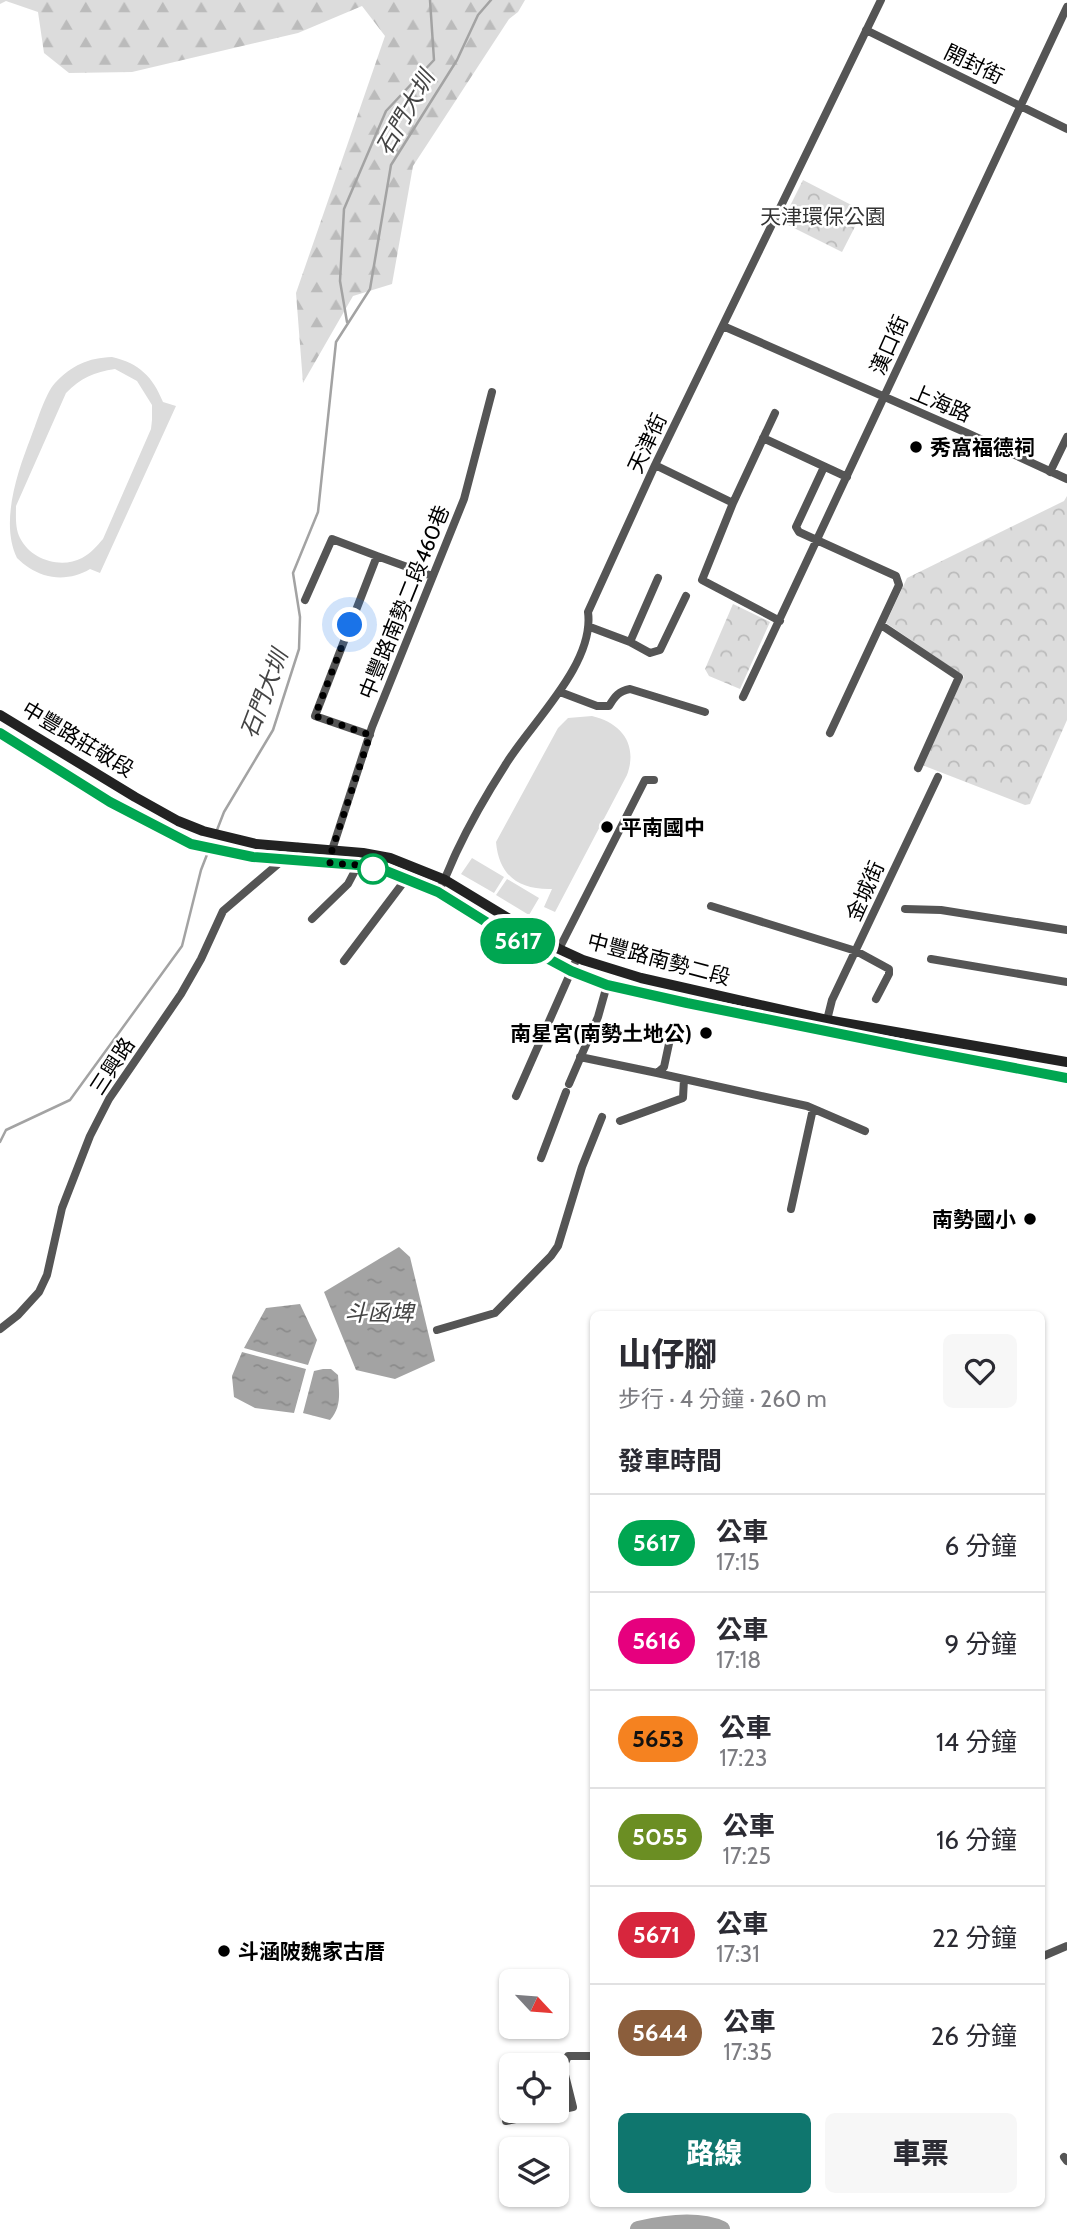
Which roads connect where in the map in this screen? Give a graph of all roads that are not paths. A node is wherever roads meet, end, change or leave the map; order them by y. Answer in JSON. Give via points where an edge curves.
{"nodes":[{"id":1,"x":881,"y":0,"type":"edge"},
{"id":2,"x":1067,"y":7,"type":"edge"},
{"id":3,"x":866,"y":30,"type":"junction"},
{"id":4,"x":1021,"y":106,"type":"junction"},
{"id":5,"x":1067,"y":129,"type":"edge"},
{"id":6,"x":723,"y":326,"type":"junction"},
{"id":7,"x":492,"y":392,"type":"dead end"},
{"id":8,"x":885,"y":398,"type":"junction"},
{"id":9,"x":775,"y":413,"type":"dead end"},
{"id":10,"x":1067,"y":436,"type":"edge"},
{"id":11,"x":763,"y":438,"type":"junction"},
{"id":12,"x":655,"y":466,"type":"junction"},
{"id":13,"x":824,"y":467,"type":"junction"},
{"id":14,"x":1050,"y":472,"type":"junction"},
{"id":15,"x":847,"y":477,"type":"junction"},
{"id":16,"x":1067,"y":479,"type":"edge"},
{"id":17,"x":733,"y":503,"type":"junction"},
{"id":18,"x":817,"y":541,"type":"junction"},
{"id":19,"x":377,"y":556,"type":"junction"},
{"id":20,"x":432,"y":576,"type":"junction"},
{"id":21,"x":658,"y":578,"type":"dead end"},
{"id":22,"x":686,"y":596,"type":"dead end"},
{"id":23,"x":305,"y":600,"type":"dead end"},
{"id":24,"x":780,"y":621,"type":"junction"},
{"id":25,"x":881,"y":625,"type":"junction"},
{"id":26,"x":590,"y":627,"type":"junction"},
{"id":27,"x":630,"y":642,"type":"junction"},
{"id":28,"x":560,"y":692,"type":"junction"},
{"id":29,"x":743,"y":697,"type":"dead end"},
{"id":30,"x":705,"y":712,"type":"dead end"},
{"id":31,"x":0,"y":715,"type":"edge"},
{"id":32,"x":0,"y":733,"type":"edge"},
{"id":33,"x":830,"y":733,"type":"dead end"},
{"id":34,"x":370,"y":735,"type":"junction"},
{"id":35,"x":918,"y":768,"type":"dead end"},
{"id":36,"x":938,"y":778,"type":"dead end"},
{"id":37,"x":654,"y":780,"type":"dead end"},
{"id":38,"x":202,"y":831,"type":"joint"},
{"id":39,"x":298,"y":847,"type":"junction"},
{"id":40,"x":201,"y":848,"type":"joint"},
{"id":41,"x":332,"y":850,"type":"junction"},
{"id":42,"x":284,"y":860,"type":"junction"},
{"id":43,"x":330,"y":863,"type":"junction"},
{"id":44,"x":358,"y":865,"type":"junction"},
{"id":45,"x":406,"y":878,"type":"junction"},
{"id":46,"x":444,"y":880,"type":"junction"},
{"id":47,"x":438,"y":892,"type":"junction"},
{"id":48,"x":711,"y":906,"type":"dead end"},
{"id":49,"x":905,"y":908,"type":"dead end"},
{"id":50,"x":312,"y":919,"type":"dead end"},
{"id":51,"x":1067,"y":930,"type":"edge"},
{"id":52,"x":559,"y":949,"type":"junction"},
{"id":53,"x":856,"y":951,"type":"junction"},
{"id":54,"x":577,"y":958,"type":"junction"},
{"id":55,"x":931,"y":959,"type":"dead end"},
{"id":56,"x":344,"y":961,"type":"dead end"},
{"id":57,"x":571,"y":971,"type":"junction"},
{"id":58,"x":1067,"y":982,"type":"edge"},
{"id":59,"x":607,"y":985,"type":"junction"},
{"id":60,"x":876,"y":999,"type":"dead end"},
{"id":61,"x":827,"y":1020,"type":"junction"},
{"id":62,"x":670,"y":1039,"type":"dead end"},
{"id":63,"x":580,"y":1057,"type":"junction"},
{"id":64,"x":1067,"y":1062,"type":"edge"},
{"id":65,"x":657,"y":1073,"type":"junction"},
{"id":66,"x":1067,"y":1078,"type":"edge"},
{"id":67,"x":684,"y":1079,"type":"junction"},
{"id":68,"x":516,"y":1096,"type":"dead end"},
{"id":69,"x":813,"y":1109,"type":"junction"},
{"id":70,"x":602,"y":1117,"type":"dead end"},
{"id":71,"x":620,"y":1121,"type":"dead end"},
{"id":72,"x":865,"y":1131,"type":"dead end"},
{"id":73,"x":541,"y":1158,"type":"dead end"},
{"id":74,"x":790,"y":1209,"type":"dead end"},
{"id":75,"x":0,"y":1329,"type":"edge"},
{"id":76,"x":437,"y":1330,"type":"dead end"},
{"id":77,"x":1067,"y":1946,"type":"edge"},
{"id":78,"x":1045,"y":1955,"type":"edge"},
{"id":79,"x":569,"y":2056,"type":"edge"},
{"id":80,"x":590,"y":2056,"type":"edge"},
{"id":81,"x":569,"y":2091,"type":"edge"},
{"id":82,"x":569,"y":2108,"type":"edge"}],
"edges":[{"from":1,"to":3,"type":"street","name":"天津街"},
{"from":2,"to":4,"type":"street","name":"漢口街"},
{"from":3,"to":4,"type":"street","name":"開封街"},
{"from":3,"to":6,"type":"street","name":"天津街"},
{"from":4,"to":5,"type":"street","name":"開封街"},
{"from":4,"to":8,"type":"street","name":"漢口街"},
{"from":6,"to":8,"type":"street","name":"上海路"},
{"from":6,"to":12,"type":"street","name":"天津街"},
{"from":7,"to":20,"type":"street","name":"中豐路南勢二段460巷","via":[[464,499]]},
{"from":8,"to":14,"type":"street","name":"上海路"},
{"from":8,"to":15,"type":"street","name":"漢口街"},
{"from":9,"to":11,"type":"street"},
{"from":10,"to":14,"type":"street"},
{"from":11,"to":13,"type":"street"},
{"from":11,"to":17,"type":"street"},
{"from":12,"to":17,"type":"street"},
{"from":12,"to":26,"type":"street","name":"天津街","via":[[588,612]]},
{"from":13,"to":15,"type":"street"},
{"from":13,"to":18,"type":"street","via":[[796,527]]},
{"from":14,"to":16,"type":"street","name":"上海路"},
{"from":15,"to":18,"type":"street","name":"漢口街"},
{"from":17,"to":24,"type":"street","via":[[702,580]]},
{"from":18,"to":24,"type":"street","name":"漢口街"},
{"from":18,"to":25,"type":"street","via":[[896,576],[899,585]]},
{"from":19,"to":20,"type":"street"},
{"from":19,"to":23,"type":"street","via":[[332,539]]},
{"from":19,"to":34,"type":"street","via":[[315,716]]},
{"from":20,"to":34,"type":"street","name":"中豐路南勢二段460巷"},
{"from":21,"to":27,"type":"street"},
{"from":22,"to":27,"type":"street","via":[[660,650],[650,653]]},
{"from":24,"to":29,"type":"street","name":"漢口街"},
{"from":25,"to":33,"type":"street"},
{"from":25,"to":35,"type":"street","via":[[959,677]]},
{"from":26,"to":27,"type":"street"},
{"from":26,"to":28,"type":"street","name":"天津街"},
{"from":28,"to":30,"type":"street","via":[[609,706],[616,695],[631,689]]},
{"from":28,"to":46,"type":"street","name":"天津街","via":[[506,763]]},
{"from":31,"to":38,"type":"main road","name":"中豐路莊敬段","via":[[135,797]]},
{"from":32,"to":40,"type":"main road","name":"中豐路莊敬段","via":[[141,819]]},
{"from":34,"to":41,"type":"street","name":"中豐路南勢二段460巷"},
{"from":36,"to":53,"type":"street","name":"金城街"},
{"from":37,"to":52,"type":"street","via":[[645,780]]},
{"from":38,"to":39,"type":"main road","name":"中豐路南勢二段","via":[[256,844]]},
{"from":39,"to":41,"type":"main road","name":"中豐路南勢二段"},
{"from":39,"to":42,"type":"street","name":"三興路"},
{"from":40,"to":42,"type":"main road","name":"中豐路南勢二段"},
{"from":41,"to":43,"type":"street","name":"中豐路南勢二段460巷"},
{"from":41,"to":46,"type":"main road","name":"中豐路南勢二段","via":[[390,858]]},
{"from":42,"to":43,"type":"main road","name":"中豐路南勢二段"},
{"from":42,"to":75,"type":"street","name":"三興路","via":[[223,911],[181,994],[90,1136],[62,1208],[47,1275],[34,1299]]},
{"from":43,"to":44,"type":"main road","name":"中豐路南勢二段"},
{"from":44,"to":45,"type":"main road","name":"中豐路南勢二段"},
{"from":44,"to":50,"type":"street","via":[[348,884]]},
{"from":45,"to":47,"type":"main road","name":"中豐路南勢二段"},
{"from":45,"to":56,"type":"street"},
{"from":46,"to":47,"type":"street","name":"天津街"},
{"from":46,"to":52,"type":"main road","name":"中豐路南勢二段"},
{"from":47,"to":57,"type":"main road","name":"中豐路南勢二段"},
{"from":48,"to":53,"type":"street"},
{"from":49,"to":51,"type":"street"},
{"from":52,"to":54,"type":"main road","name":"中豐路南勢二段"},
{"from":53,"to":60,"type":"street","via":[[889,969]]},
{"from":53,"to":61,"type":"street","name":"金城街"},
{"from":54,"to":57,"type":"street"},
{"from":54,"to":61,"type":"main road","name":"中豐路南勢二段","via":[[641,978]]},
{"from":55,"to":58,"type":"street"},
{"from":57,"to":59,"type":"main road","name":"中豐路南勢二段"},
{"from":57,"to":68,"type":"street"},
{"from":59,"to":63,"type":"street"},
{"from":59,"to":66,"type":"main road","name":"中豐路南勢二段"},
{"from":61,"to":64,"type":"main road","name":"中豐路南勢二段"},
{"from":62,"to":65,"type":"street","via":[[664,1067]]},
{"from":63,"to":65,"type":"street"},
{"from":63,"to":73,"type":"street"},
{"from":65,"to":67,"type":"street"},
{"from":67,"to":69,"type":"street"},
{"from":67,"to":71,"type":"street","via":[[683,1098]]},
{"from":69,"to":72,"type":"street"},
{"from":69,"to":74,"type":"street"},
{"from":70,"to":76,"type":"street","via":[[551,1256],[495,1313]]},
{"from":77,"to":78,"type":"street"},
{"from":79,"to":80,"type":"street"},
{"from":81,"to":82,"type":"street","via":[[573,2107]]}]}
